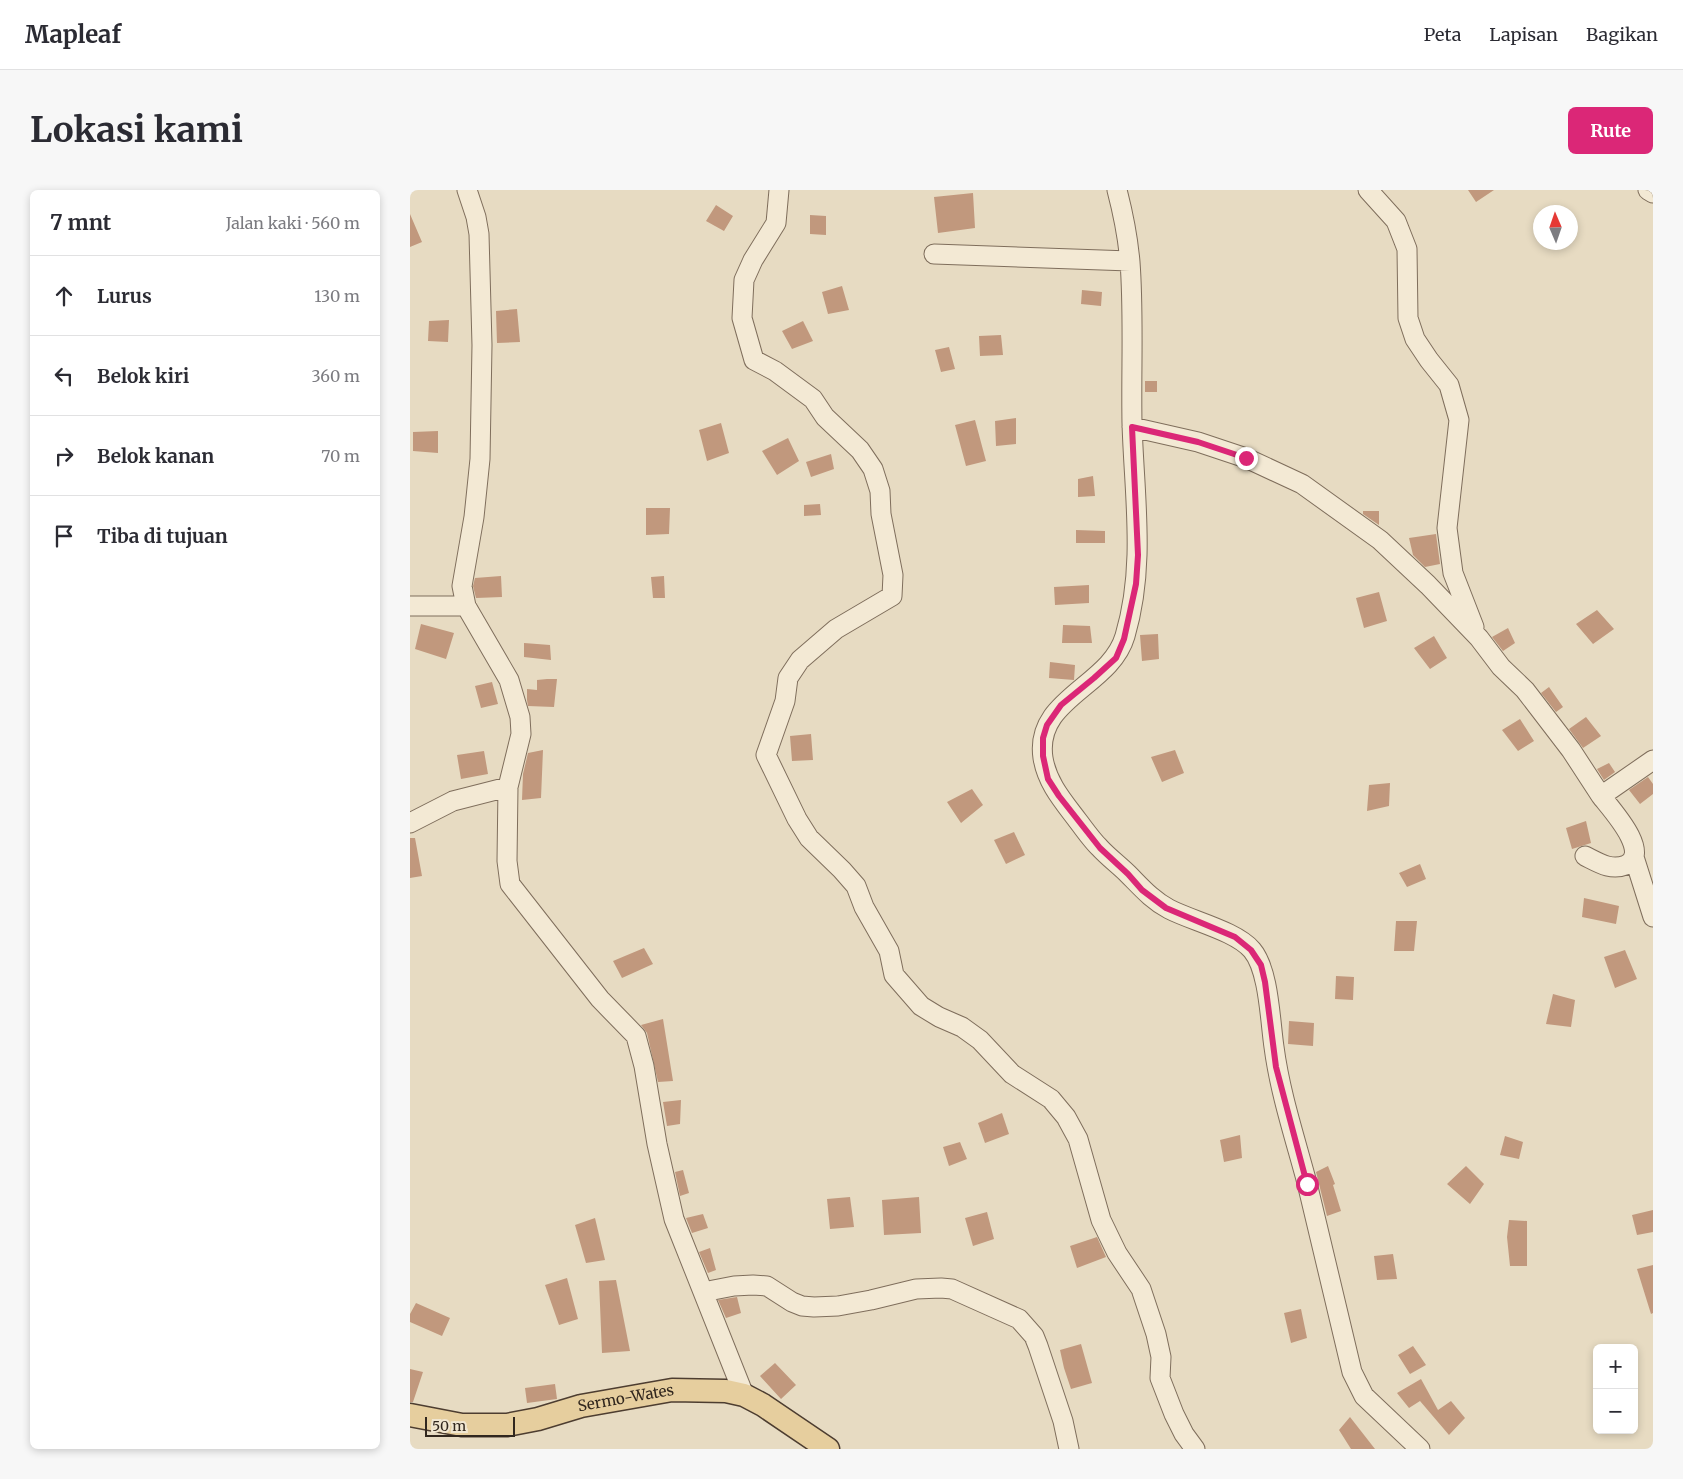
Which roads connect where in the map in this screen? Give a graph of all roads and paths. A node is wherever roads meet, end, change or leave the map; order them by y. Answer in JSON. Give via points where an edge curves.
{"nodes":[{"id":1,"x":467,"y":190,"type":"edge"},
{"id":2,"x":779,"y":190,"type":"edge"},
{"id":3,"x":1117,"y":190,"type":"edge"},
{"id":4,"x":1368,"y":190,"type":"edge"},
{"id":5,"x":1648,"y":190,"type":"edge"},
{"id":6,"x":1653,"y":193,"type":"edge"},
{"id":7,"x":934,"y":254,"type":"dead end"},
{"id":8,"x":1130,"y":261,"type":"junction"},
{"id":9,"x":1132,"y":427,"type":"junction"},
{"id":10,"x":410,"y":606,"type":"edge"},
{"id":11,"x":466,"y":606,"type":"junction"},
{"id":12,"x":1476,"y":635,"type":"junction"},
{"id":13,"x":1653,"y":760,"type":"edge"},
{"id":14,"x":508,"y":787,"type":"junction"},
{"id":15,"x":1601,"y":796,"type":"junction"},
{"id":16,"x":410,"y":823,"type":"edge"},
{"id":17,"x":1585,"y":856,"type":"dead end"},
{"id":18,"x":1634,"y":857,"type":"junction"},
{"id":19,"x":1653,"y":917,"type":"edge"},
{"id":20,"x":703,"y":1292,"type":"junction"},
{"id":21,"x":744,"y":1395,"type":"junction"},
{"id":22,"x":410,"y":1415,"type":"edge"},
{"id":23,"x":828,"y":1449,"type":"edge"},
{"id":24,"x":1069,"y":1449,"type":"edge"},
{"id":25,"x":1195,"y":1449,"type":"edge"},
{"id":26,"x":1420,"y":1449,"type":"edge"}],
"edges":[{"from":1,"to":11,"type":"street","via":[[479,234],[482,345],[480,458],[462,586]]},
{"from":2,"to":25,"type":"street","via":[[776,224],[744,280],[742,318],[754,360],[813,399],[825,417],[860,450],[873,469],[880,490],[892,596],[836,629],[800,660],[788,678],[785,701],[766,755],[809,838],[856,886],[889,951],[894,975],[920,1006],[980,1040],[1012,1074],[1051,1099],[1066,1117],[1078,1139],[1101,1220],[1117,1253],[1141,1289],[1162,1356],[1160,1378],[1174,1414]]},
{"from":3,"to":8,"type":"street"},
{"from":4,"to":12,"type":"street","via":[[1396,221],[1407,249],[1408,318],[1415,339],[1450,385],[1459,420],[1447,528],[1453,573]]},
{"from":5,"to":6,"type":"street"},
{"from":7,"to":8,"type":"street"},
{"from":8,"to":9,"type":"street"},
{"from":9,"to":12,"type":"street","via":[[1198,442],[1246,458],[1302,484],[1380,540]]},
{"from":9,"to":26,"type":"street","via":[[1138,555],[1131,611],[1116,658],[1061,705],[1047,725],[1043,756],[1048,779],[1100,848],[1142,890],[1166,908],[1235,937],[1251,950],[1261,965],[1276,1067],[1352,1372],[1364,1396]]},
{"from":10,"to":11,"type":"street"},
{"from":11,"to":14,"type":"street","via":[[509,680],[516,701],[521,734]]},
{"from":12,"to":15,"type":"street","via":[[1501,667],[1525,690]]},
{"from":13,"to":15,"type":"street"},
{"from":14,"to":16,"type":"street","via":[[453,801]]},
{"from":14,"to":20,"type":"street","via":[[507,861],[510,884],[600,999],[636,1036],[674,1218]]},
{"from":15,"to":18,"type":"street","via":[[1631,836]]},
{"from":17,"to":18,"type":"street","via":[[1607,867],[1621,867]]},
{"from":18,"to":19,"type":"street"},
{"from":20,"to":21,"type":"street"},
{"from":20,"to":24,"type":"street","via":[[752,1284],[767,1286],[792,1302],[814,1307],[838,1306],[916,1289],[952,1289],[1020,1318],[1038,1346]]},
{"from":21,"to":22,"type":"main road","name":"Sermo-Wates","via":[[726,1391],[672,1390],[581,1406],[507,1425],[462,1424]]},
{"from":21,"to":23,"type":"main road","name":"Sermo-Wates"}]}
